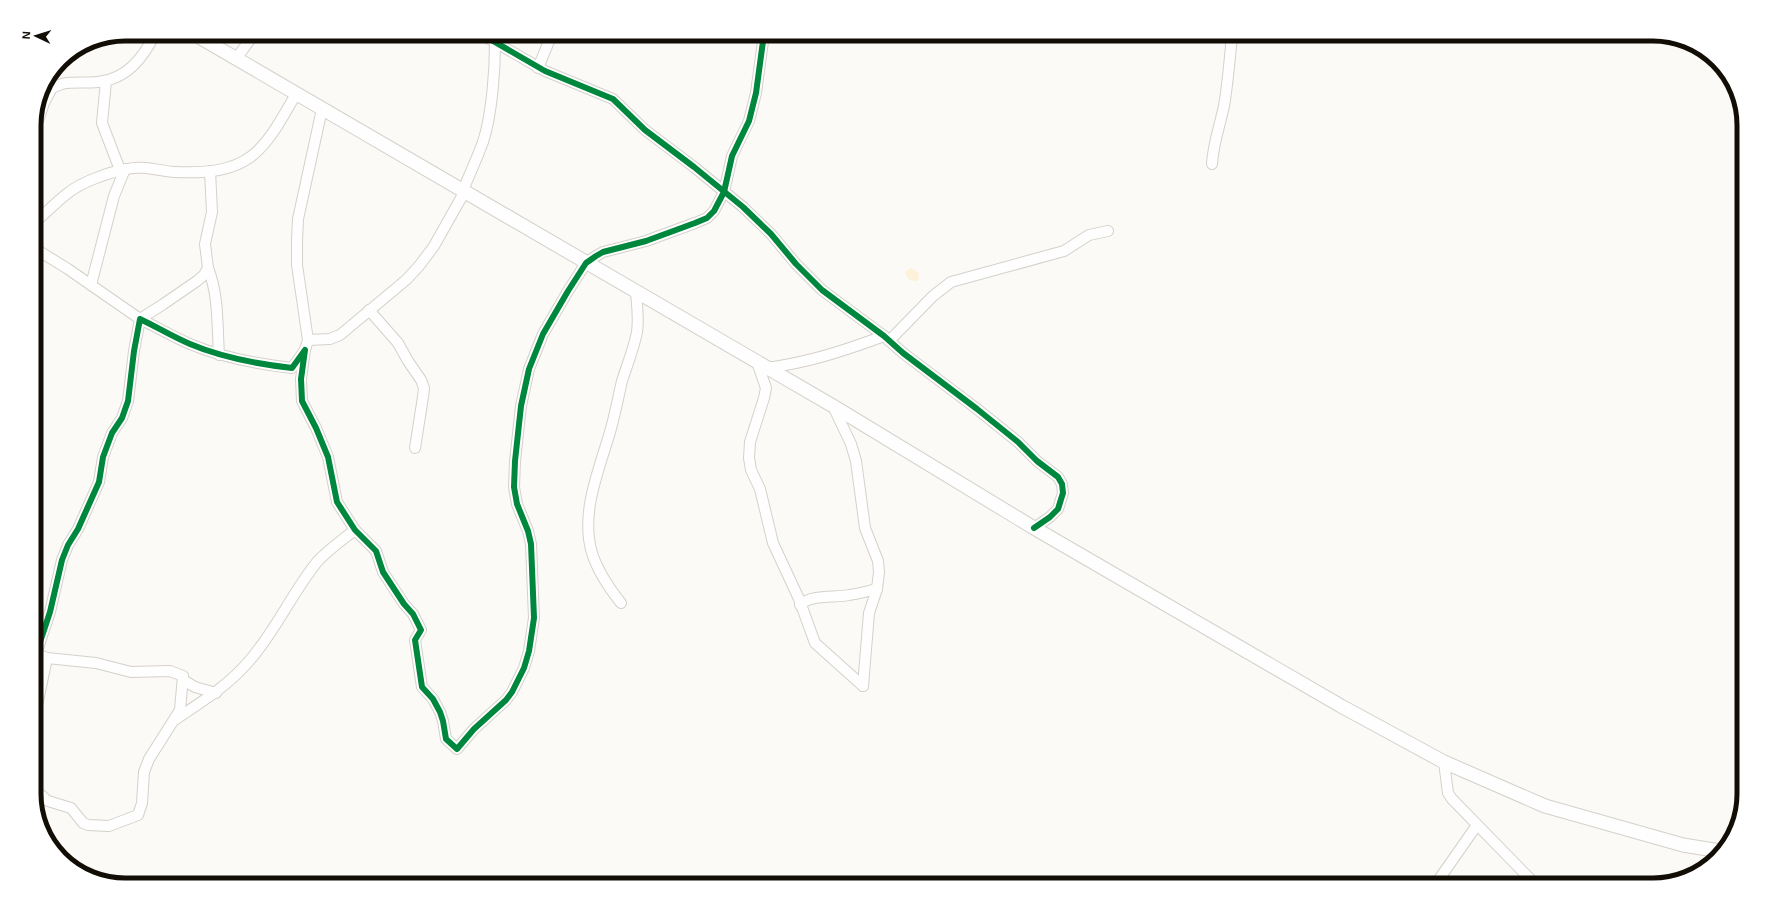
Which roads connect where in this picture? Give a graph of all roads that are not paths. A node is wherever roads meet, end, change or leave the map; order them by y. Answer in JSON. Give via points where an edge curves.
{"nodes":[{"id":1,"x":152,"y":41,"type":"edge"},
{"id":2,"x":206,"y":41,"type":"edge"},
{"id":3,"x":249,"y":41,"type":"edge"},
{"id":4,"x":549,"y":41,"type":"edge"},
{"id":5,"x":763,"y":41,"type":"edge"},
{"id":6,"x":1231,"y":41,"type":"edge"},
{"id":7,"x":495,"y":42,"type":"joint"},
{"id":8,"x":236,"y":59,"type":"junction"},
{"id":9,"x":538,"y":68,"type":"junction"},
{"id":10,"x":106,"y":81,"type":"junction"},
{"id":11,"x":296,"y":94,"type":"junction"},
{"id":12,"x":44,"y":103,"type":"edge"},
{"id":13,"x":322,"y":109,"type":"junction"},
{"id":14,"x":1212,"y":164,"type":"dead end"},
{"id":15,"x":122,"y":170,"type":"junction"},
{"id":16,"x":210,"y":171,"type":"junction"},
{"id":17,"x":464,"y":191,"type":"junction"},
{"id":18,"x":724,"y":192,"type":"junction"},
{"id":19,"x":41,"y":217,"type":"edge"},
{"id":20,"x":1108,"y":231,"type":"dead end"},
{"id":21,"x":41,"y":252,"type":"edge"},
{"id":22,"x":586,"y":263,"type":"junction"},
{"id":23,"x":208,"y":268,"type":"junction"},
{"id":24,"x":91,"y":285,"type":"junction"},
{"id":25,"x":636,"y":292,"type":"junction"},
{"id":26,"x":369,"y":310,"type":"junction"},
{"id":27,"x":140,"y":318,"type":"junction"},
{"id":28,"x":887,"y":338,"type":"junction"},
{"id":29,"x":308,"y":340,"type":"junction"},
{"id":30,"x":304,"y":350,"type":"junction"},
{"id":31,"x":219,"y":354,"type":"junction"},
{"id":32,"x":762,"y":365,"type":"junction"},
{"id":33,"x":833,"y":406,"type":"junction"},
{"id":34,"x":416,"y":448,"type":"dead end"},
{"id":35,"x":1034,"y":528,"type":"junction"},
{"id":36,"x":354,"y":530,"type":"junction"},
{"id":37,"x":877,"y":589,"type":"junction"},
{"id":38,"x":621,"y":603,"type":"dead end"},
{"id":39,"x":800,"y":605,"type":"junction"},
{"id":40,"x":41,"y":637,"type":"edge"},
{"id":41,"x":41,"y":656,"type":"edge"},
{"id":42,"x":46,"y":658,"type":"junction"},
{"id":43,"x":183,"y":680,"type":"junction"},
{"id":44,"x":41,"y":684,"type":"edge"},
{"id":45,"x":216,"y":693,"type":"junction"},
{"id":46,"x":176,"y":718,"type":"junction"},
{"id":47,"x":1444,"y":762,"type":"junction"},
{"id":48,"x":41,"y":795,"type":"edge"},
{"id":49,"x":1477,"y":825,"type":"junction"},
{"id":50,"x":1715,"y":850,"type":"edge"},
{"id":51,"x":1440,"y":878,"type":"edge"},
{"id":52,"x":1529,"y":878,"type":"edge"}],
"edges":[{"from":1,"to":10,"type":"street","via":[[134,67]]},
{"from":2,"to":8,"type":"main road"},
{"from":3,"to":8,"type":"street"},
{"from":4,"to":9,"type":"street"},
{"from":5,"to":18,"type":"street","via":[[756,93],[749,120],[732,156]]},
{"from":6,"to":14,"type":"street","via":[[1226,91],[1213,147]]},
{"from":7,"to":9,"type":"street"},
{"from":7,"to":17,"type":"street","via":[[490,103],[483,141]]},
{"from":8,"to":11,"type":"main road"},
{"from":9,"to":18,"type":"street","via":[[613,99],[645,130]]},
{"from":10,"to":12,"type":"street","via":[[65,83],[52,88]]},
{"from":10,"to":15,"type":"street","via":[[102,123]]},
{"from":11,"to":13,"type":"main road"},
{"from":11,"to":16,"type":"street","via":[[268,141],[256,154],[240,164]]},
{"from":13,"to":17,"type":"main road"},
{"from":13,"to":29,"type":"street","via":[[298,219],[297,264]]},
{"from":15,"to":16,"type":"street","via":[[137,167],[172,171]]},
{"from":15,"to":19,"type":"street","via":[[69,191]]},
{"from":15,"to":24,"type":"street"},
{"from":16,"to":23,"type":"street","via":[[212,212],[205,244]]},
{"from":17,"to":22,"type":"main road"},
{"from":17,"to":26,"type":"street","via":[[434,246],[419,266]]},
{"from":18,"to":22,"type":"street","via":[[714,211],[707,218],[646,241],[603,252]]},
{"from":18,"to":28,"type":"street","via":[[771,234],[822,290]]},
{"from":20,"to":28,"type":"street","via":[[1089,235],[1064,251],[951,282]]},
{"from":21,"to":24,"type":"street"},
{"from":22,"to":25,"type":"main road"},
{"from":22,"to":36,"type":"street","via":[[543,334],[529,369],[521,406],[514,487],[517,504],[532,544],[534,618],[529,652],[512,692],[474,729],[457,750],[446,739],[440,712],[422,687],[415,640],[421,630],[413,614],[383,572],[376,551]]},
{"from":23,"to":27,"type":"street","via":[[197,281]]},
{"from":23,"to":31,"type":"street","via":[[214,282],[217,304]]},
{"from":24,"to":27,"type":"street"},
{"from":25,"to":32,"type":"main road"},
{"from":25,"to":38,"type":"street","via":[[637,333],[592,489],[589,514],[592,553],[599,572]]},
{"from":26,"to":29,"type":"street","via":[[335,338]]},
{"from":26,"to":34,"type":"street","via":[[398,343],[424,388]]},
{"from":27,"to":31,"type":"street","via":[[190,344]]},
{"from":27,"to":40,"type":"street","via":[[128,401],[103,457],[99,482],[62,560],[50,612]]},
{"from":28,"to":32,"type":"street","via":[[809,361]]},
{"from":28,"to":35,"type":"street","via":[[1058,476],[1063,493],[1058,509]]},
{"from":29,"to":30,"type":"street"},
{"from":30,"to":31,"type":"street","via":[[292,368]]},
{"from":30,"to":36,"type":"street","via":[[302,401],[328,457],[337,502]]},
{"from":32,"to":33,"type":"main road"},
{"from":32,"to":39,"type":"street","via":[[766,388],[750,442],[749,458],[751,470],[760,489],[773,543]]},
{"from":33,"to":35,"type":"main road"},
{"from":33,"to":37,"type":"street","via":[[856,461],[865,528],[878,561]]},
{"from":35,"to":47,"type":"main road","via":[[1341,706]]},
{"from":36,"to":45,"type":"street","via":[[318,562],[250,660]]},
{"from":37,"to":39,"type":"street","via":[[848,596],[812,600]]},
{"from":37,"to":39,"type":"street","via":[[870,613],[863,686],[815,643]]},
{"from":41,"to":42,"type":"street"},
{"from":42,"to":43,"type":"street","via":[[96,663],[131,672],[170,671],[183,676]]},
{"from":42,"to":44,"type":"street"},
{"from":43,"to":45,"type":"street","via":[[195,687]]},
{"from":43,"to":46,"type":"street","via":[[180,710]]},
{"from":45,"to":46,"type":"street"},
{"from":46,"to":48,"type":"street","via":[[157,745],[144,772],[142,803],[138,816],[109,826],[88,825],[83,823],[71,808],[48,801]]},
{"from":47,"to":49,"type":"street","via":[[1448,793]]},
{"from":47,"to":50,"type":"main road","via":[[1545,806],[1682,845]]},
{"from":49,"to":51,"type":"street"},
{"from":49,"to":52,"type":"street"}]}
